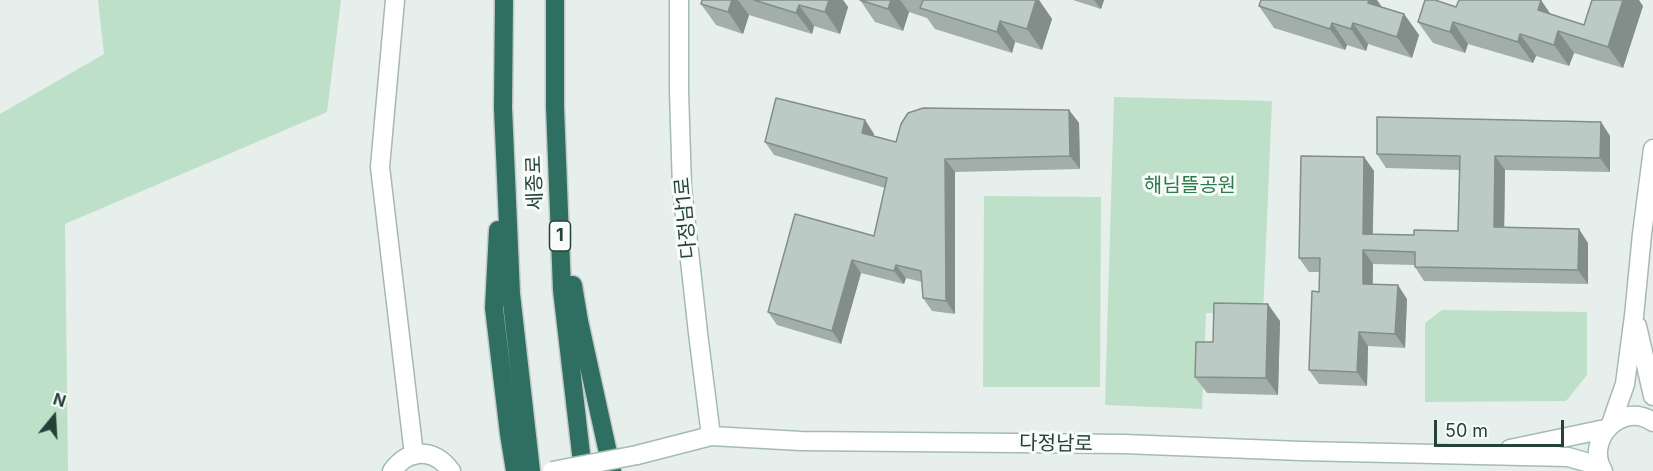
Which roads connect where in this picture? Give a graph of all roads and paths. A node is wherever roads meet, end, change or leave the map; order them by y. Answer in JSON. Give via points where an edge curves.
{"nodes":[{"id":1,"x":395,"y":0,"type":"edge"},
{"id":2,"x":504,"y":0,"type":"edge"},
{"id":3,"x":555,"y":0,"type":"edge"},
{"id":4,"x":679,"y":0,"type":"edge"},
{"id":5,"x":503,"y":108,"type":"junction"},
{"id":6,"x":1653,"y":149,"type":"edge"},
{"id":7,"x":558,"y":196,"type":"junction"},
{"id":8,"x":1634,"y":316,"type":"junction"},
{"id":9,"x":1653,"y":396,"type":"edge"},
{"id":10,"x":1653,"y":422,"type":"edge"},
{"id":11,"x":1608,"y":426,"type":"junction"},
{"id":12,"x":711,"y":436,"type":"junction"},
{"id":13,"x":414,"y":455,"type":"junction"},
{"id":14,"x":1478,"y":455,"type":"junction"},
{"id":15,"x":1602,"y":469,"type":"edge"},
{"id":16,"x":392,"y":471,"type":"edge"},
{"id":17,"x":451,"y":471,"type":"edge"},
{"id":18,"x":516,"y":471,"type":"edge"},
{"id":19,"x":531,"y":471,"type":"edge"},
{"id":20,"x":552,"y":471,"type":"edge"},
{"id":21,"x":583,"y":471,"type":"edge"},
{"id":22,"x":612,"y":471,"type":"edge"}],
"edges":[{"from":1,"to":13,"type":"street","via":[[380,167]]},
{"from":2,"to":5,"type":"highway","name":"세종로"},
{"from":3,"to":7,"type":"highway","name":"세종로","number":"1"},
{"from":4,"to":12,"type":"street","name":"다정남1로","via":[[682,188]]},
{"from":5,"to":18,"type":"highway","via":[[494,308]]},
{"from":5,"to":19,"type":"highway","name":"세종로","via":[[511,294]]},
{"from":6,"to":8,"type":"street"},
{"from":7,"to":21,"type":"highway","name":"세종로","number":"1","via":[[562,290]]},
{"from":7,"to":22,"type":"highway","via":[[579,321]]},
{"from":8,"to":9,"type":"street"},
{"from":8,"to":11,"type":"street","via":[[1625,384]]},
{"from":10,"to":11,"type":"street","via":[[1636,416],[1623,417]]},
{"from":11,"to":14,"type":"street"},
{"from":11,"to":15,"type":"street","via":[[1597,454]]},
{"from":12,"to":14,"type":"street","name":"다정남로"},
{"from":12,"to":20,"type":"street","name":"다정남로","bridge":true},
{"from":13,"to":16,"type":"street","via":[[400,461]]},
{"from":13,"to":17,"type":"street","via":[[434,456]]},
{"from":14,"to":15,"type":"street","via":[[1568,457]]}]}
